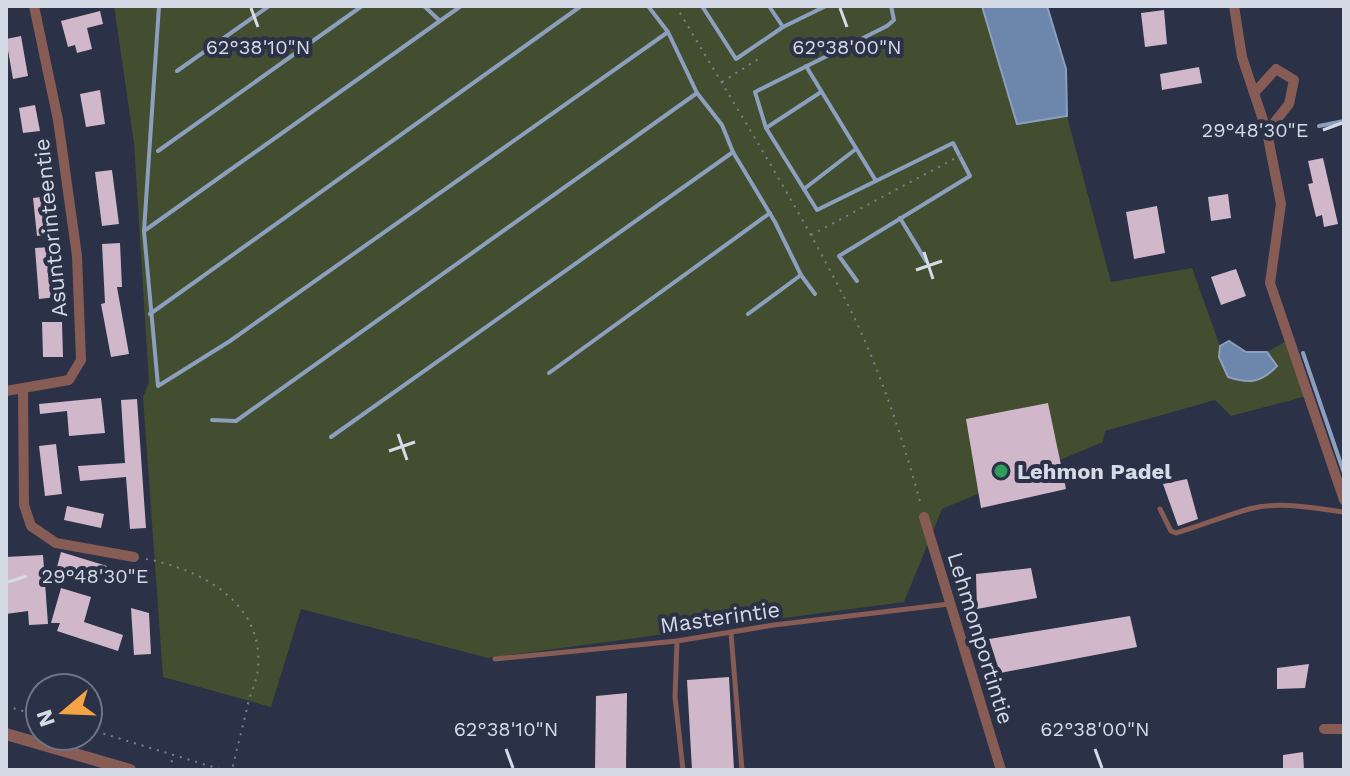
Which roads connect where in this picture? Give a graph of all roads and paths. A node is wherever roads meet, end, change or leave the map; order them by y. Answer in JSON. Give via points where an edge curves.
{"nodes":[{"id":1,"x":34,"y":6,"type":"edge"},
{"id":2,"x":676,"y":6,"type":"edge"},
{"id":3,"x":1234,"y":6,"type":"edge"},
{"id":4,"x":760,"y":58,"type":"dead end"},
{"id":5,"x":721,"y":82,"type":"junction"},
{"id":6,"x":1255,"y":92,"type":"junction"},
{"id":7,"x":1267,"y":132,"type":"junction"},
{"id":8,"x":965,"y":153,"type":"dead end"},
{"id":9,"x":810,"y":235,"type":"junction"},
{"id":10,"x":23,"y":390,"type":"junction"},
{"id":11,"x":6,"y":391,"type":"edge"},
{"id":12,"x":1344,"y":500,"type":"edge"},
{"id":13,"x":1160,"y":509,"type":"dead end"},
{"id":14,"x":1344,"y":512,"type":"edge"},
{"id":15,"x":924,"y":517,"type":"joint"},
{"id":16,"x":134,"y":557,"type":"joint"},
{"id":17,"x":949,"y":604,"type":"junction"},
{"id":18,"x":731,"y":633,"type":"junction"},
{"id":19,"x":677,"y":641,"type":"junction"},
{"id":20,"x":495,"y":659,"type":"dead end"},
{"id":21,"x":1324,"y":729,"type":"dead end"},
{"id":22,"x":1344,"y":729,"type":"edge"},
{"id":23,"x":104,"y":733,"type":"edge"},
{"id":24,"x":6,"y":734,"type":"edge"},
{"id":25,"x":173,"y":756,"type":"junction"},
{"id":26,"x":130,"y":770,"type":"edge"},
{"id":27,"x":170,"y":770,"type":"edge"},
{"id":28,"x":223,"y":770,"type":"edge"},
{"id":29,"x":232,"y":770,"type":"edge"},
{"id":30,"x":683,"y":770,"type":"edge"},
{"id":31,"x":742,"y":770,"type":"edge"},
{"id":32,"x":1001,"y":770,"type":"edge"}],
"edges":[{"from":1,"to":10,"type":"street","name":"Asuntorinteentie","via":[[58,120],[77,256],[81,360],[69,380]]},
{"from":2,"to":5,"type":"path"},
{"from":3,"to":6,"type":"street","via":[[1242,57]]},
{"from":4,"to":5,"type":"path"},
{"from":5,"to":9,"type":"path"},
{"from":6,"to":7,"type":"street"},
{"from":6,"to":7,"type":"street","via":[[1276,69],[1294,80],[1289,104]]},
{"from":7,"to":12,"type":"street","via":[[1281,204],[1270,283]]},
{"from":8,"to":9,"type":"path"},
{"from":9,"to":15,"type":"path","via":[[855,319],[905,446]]},
{"from":10,"to":11,"type":"street","name":"Asuntorinteentie"},
{"from":10,"to":16,"type":"street","via":[[24,505],[31,526],[56,543]]},
{"from":13,"to":14,"type":"lane","via":[[1176,533],[1272,506]]},
{"from":15,"to":17,"type":"street","name":"Lehmonportintie"},
{"from":16,"to":29,"type":"path","via":[[174,564],[207,579],[241,606],[256,636],[258,668]]},
{"from":17,"to":18,"type":"lane","name":"Masterintie"},
{"from":17,"to":32,"type":"street","name":"Lehmonportintie"},
{"from":18,"to":19,"type":"lane","name":"Masterintie"},
{"from":18,"to":31,"type":"lane"},
{"from":19,"to":20,"type":"lane","name":"Masterintie"},
{"from":19,"to":30,"type":"lane","via":[[675,697]]},
{"from":21,"to":22,"type":"street"},
{"from":23,"to":25,"type":"path"},
{"from":24,"to":26,"type":"street"},
{"from":25,"to":27,"type":"path"},
{"from":25,"to":28,"type":"path"}]}
